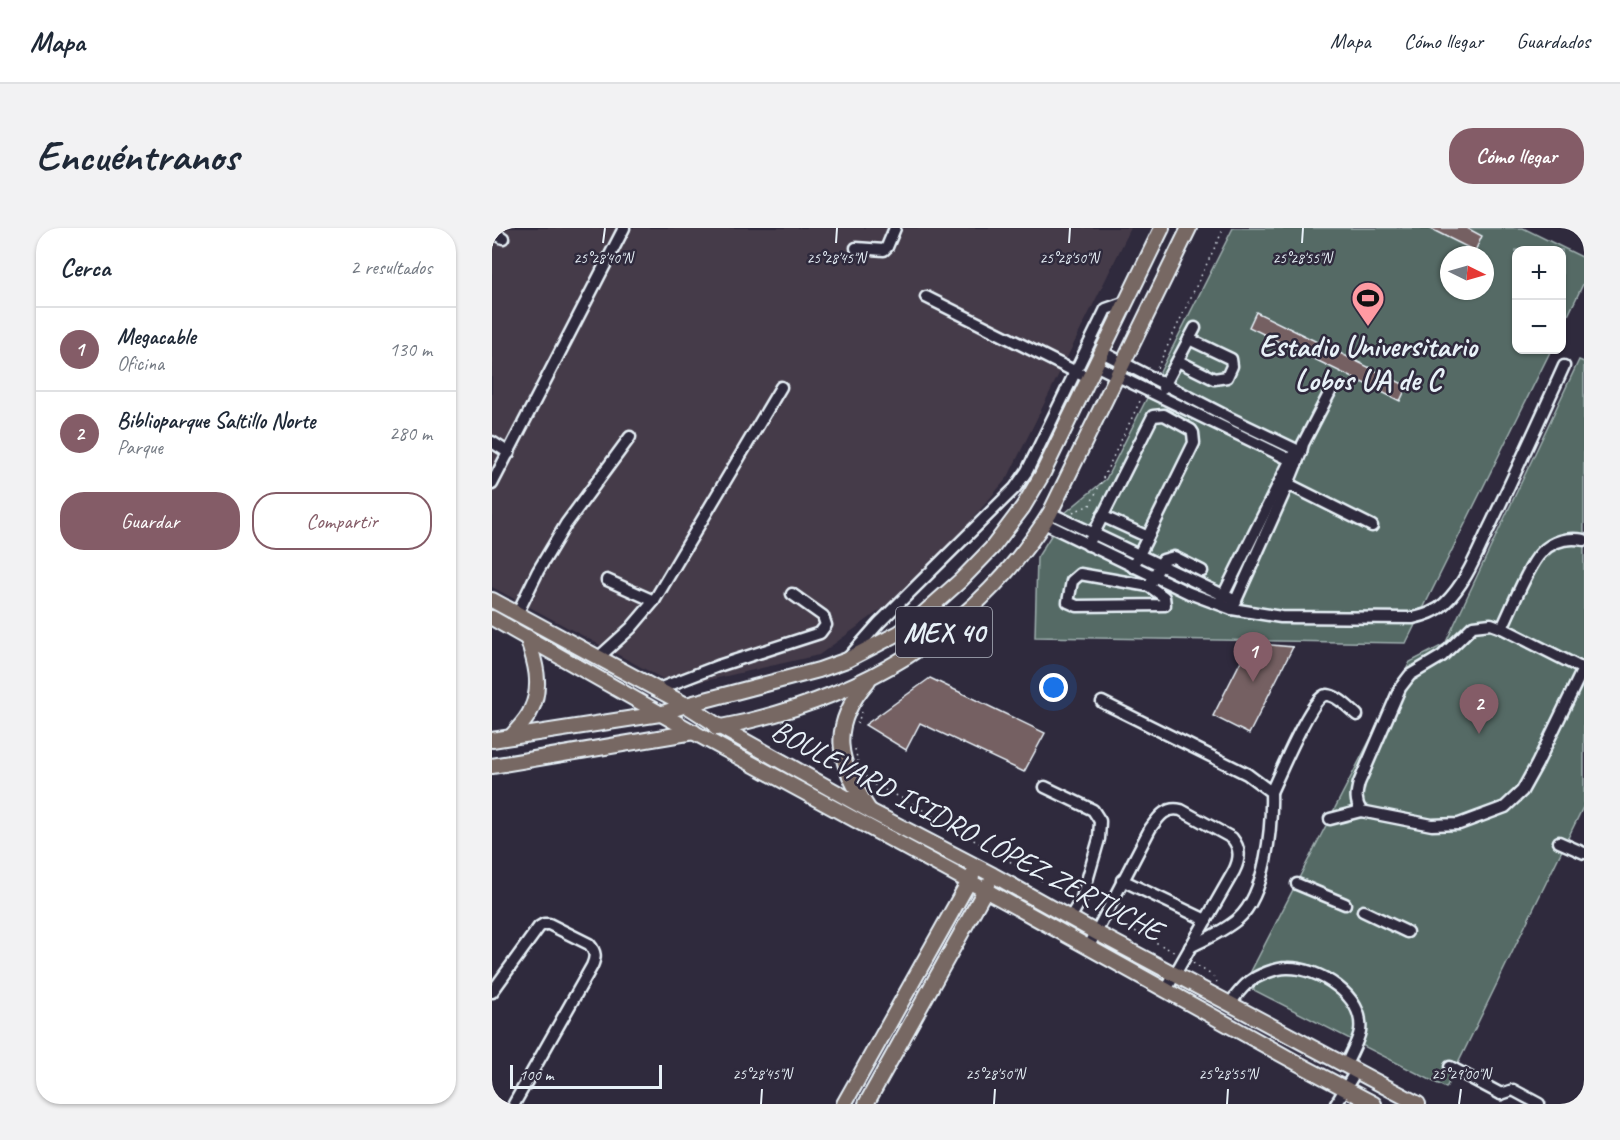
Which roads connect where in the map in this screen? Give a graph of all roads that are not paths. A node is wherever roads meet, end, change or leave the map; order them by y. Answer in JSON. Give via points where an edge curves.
{"nodes":[{"id":1,"x":624,"y":228,"type":"edge"},
{"id":2,"x":895,"y":228,"type":"edge"},
{"id":3,"x":1162,"y":228,"type":"edge"},
{"id":4,"x":1189,"y":228,"type":"edge"},
{"id":5,"x":492,"y":232,"type":"edge"},
{"id":6,"x":503,"y":238,"type":"dead end"},
{"id":7,"x":856,"y":248,"type":"dead end"},
{"id":8,"x":926,"y":297,"type":"dead end"},
{"id":9,"x":1126,"y":302,"type":"junction"},
{"id":10,"x":1196,"y":328,"type":"dead end"},
{"id":11,"x":1189,"y":339,"type":"junction"},
{"id":12,"x":1102,"y":352,"type":"junction"},
{"id":13,"x":1178,"y":361,"type":"junction"},
{"id":14,"x":1564,"y":366,"type":"dead end"},
{"id":15,"x":1121,"y":369,"type":"junction"},
{"id":16,"x":1075,"y":371,"type":"junction"},
{"id":17,"x":1092,"y":372,"type":"junction"},
{"id":18,"x":1166,"y":384,"type":"junction"},
{"id":19,"x":781,"y":387,"type":"dead end"},
{"id":20,"x":1330,"y":392,"type":"dead end"},
{"id":21,"x":1159,"y":396,"type":"junction"},
{"id":22,"x":1187,"y":396,"type":"junction"},
{"id":23,"x":1182,"y":408,"type":"junction"},
{"id":24,"x":1230,"y":418,"type":"junction"},
{"id":25,"x":1177,"y":421,"type":"junction"},
{"id":26,"x":1224,"y":428,"type":"junction"},
{"id":27,"x":630,"y":437,"type":"dead end"},
{"id":28,"x":492,"y":442,"type":"edge"},
{"id":29,"x":1300,"y":448,"type":"junction"},
{"id":30,"x":509,"y":453,"type":"junction"},
{"id":31,"x":1293,"y":462,"type":"junction"},
{"id":32,"x":1288,"y":483,"type":"junction"},
{"id":33,"x":492,"y":484,"type":"edge"},
{"id":34,"x":1102,"y":516,"type":"junction"},
{"id":35,"x":1051,"y":518,"type":"junction"},
{"id":36,"x":1372,"y":526,"type":"dead end"},
{"id":37,"x":1093,"y":534,"type":"junction"},
{"id":38,"x":1146,"y":536,"type":"junction"},
{"id":39,"x":1584,"y":540,"type":"edge"},
{"id":40,"x":1088,"y":545,"type":"junction"},
{"id":41,"x":1118,"y":546,"type":"junction"},
{"id":42,"x":1138,"y":556,"type":"junction"},
{"id":43,"x":1115,"y":558,"type":"junction"},
{"id":44,"x":1159,"y":566,"type":"junction"},
{"id":45,"x":1133,"y":567,"type":"junction"},
{"id":46,"x":1202,"y":572,"type":"dead end"},
{"id":47,"x":1110,"y":578,"type":"junction"},
{"id":48,"x":607,"y":580,"type":"dead end"},
{"id":49,"x":1151,"y":582,"type":"junction"},
{"id":50,"x":792,"y":594,"type":"dead end"},
{"id":51,"x":492,"y":600,"type":"edge"},
{"id":52,"x":1221,"y":600,"type":"junction"},
{"id":53,"x":654,"y":601,"type":"junction"},
{"id":54,"x":1234,"y":605,"type":"junction"},
{"id":55,"x":517,"y":614,"type":"junction"},
{"id":56,"x":492,"y":618,"type":"edge"},
{"id":57,"x":1502,"y":628,"type":"junction"},
{"id":58,"x":527,"y":638,"type":"junction"},
{"id":59,"x":599,"y":657,"type":"junction"},
{"id":60,"x":847,"y":660,"type":"junction"},
{"id":61,"x":1584,"y":669,"type":"edge"},
{"id":62,"x":872,"y":676,"type":"junction"},
{"id":63,"x":656,"y":690,"type":"junction"},
{"id":64,"x":1102,"y":702,"type":"dead end"},
{"id":65,"x":686,"y":705,"type":"junction"},
{"id":66,"x":660,"y":714,"type":"junction"},
{"id":67,"x":1357,"y":715,"type":"dead end"},
{"id":68,"x":720,"y":727,"type":"junction"},
{"id":69,"x":693,"y":732,"type":"junction"},
{"id":70,"x":512,"y":737,"type":"junction"},
{"id":71,"x":492,"y":740,"type":"edge"},
{"id":72,"x":492,"y":766,"type":"edge"},
{"id":73,"x":1046,"y":787,"type":"dead end"},
{"id":74,"x":1271,"y":792,"type":"junction"},
{"id":75,"x":870,"y":811,"type":"junction"},
{"id":76,"x":1361,"y":811,"type":"junction"},
{"id":77,"x":1330,"y":819,"type":"dead end"},
{"id":78,"x":1558,"y":842,"type":"dead end"},
{"id":79,"x":1584,"y":853,"type":"edge"},
{"id":80,"x":978,"y":867,"type":"junction"},
{"id":81,"x":993,"y":875,"type":"junction"},
{"id":82,"x":1122,"y":880,"type":"junction"},
{"id":83,"x":968,"y":882,"type":"junction"},
{"id":84,"x":1297,"y":884,"type":"dead end"},
{"id":85,"x":984,"y":891,"type":"junction"},
{"id":86,"x":1345,"y":904,"type":"dead end"},
{"id":87,"x":1363,"y":910,"type":"dead end"},
{"id":88,"x":1070,"y":918,"type":"junction"},
{"id":89,"x":1206,"y":920,"type":"junction"},
{"id":90,"x":1407,"y":932,"type":"dead end"},
{"id":91,"x":1096,"y":933,"type":"junction"},
{"id":92,"x":1190,"y":947,"type":"junction"},
{"id":93,"x":1088,"y":948,"type":"junction"},
{"id":94,"x":1175,"y":974,"type":"junction"},
{"id":95,"x":1166,"y":990,"type":"junction"},
{"id":96,"x":492,"y":992,"type":"edge"},
{"id":97,"x":1230,"y":1003,"type":"junction"},
{"id":98,"x":1450,"y":1067,"type":"dead end"},
{"id":99,"x":1351,"y":1068,"type":"junction"},
{"id":100,"x":1346,"y":1089,"type":"junction"},
{"id":101,"x":1501,"y":1099,"type":"edge"},
{"id":102,"x":514,"y":1104,"type":"edge"},
{"id":103,"x":844,"y":1104,"type":"edge"},
{"id":104,"x":866,"y":1104,"type":"edge"},
{"id":105,"x":1336,"y":1104,"type":"edge"},
{"id":106,"x":1374,"y":1104,"type":"edge"},
{"id":107,"x":1418,"y":1104,"type":"edge"},
{"id":108,"x":1539,"y":1104,"type":"edge"}],
"edges":[{"from":1,"to":30,"type":"street"},
{"from":2,"to":7,"type":"street","via":[[884,250]]},
{"from":3,"to":9,"type":"main road","number":"MEX 40"},
{"from":4,"to":15,"type":"main road","number":"MEX 40"},
{"from":5,"to":6,"type":"street"},
{"from":8,"to":16,"type":"street"},
{"from":9,"to":12,"type":"main road","number":"MEX 40"},
{"from":9,"to":16,"type":"street","via":[[1106,309]]},
{"from":10,"to":11,"type":"street"},
{"from":11,"to":13,"type":"street"},
{"from":11,"to":13,"type":"street","via":[[1231,359],[1227,377],[1214,379]]},
{"from":12,"to":15,"type":"street"},
{"from":12,"to":17,"type":"main road","number":"MEX 40"},
{"from":13,"to":18,"type":"street"},
{"from":14,"to":54,"type":"street","via":[[1474,559],[1440,607],[1413,618],[1365,618],[1281,617]]},
{"from":15,"to":17,"type":"street"},
{"from":15,"to":18,"type":"street"},
{"from":15,"to":21,"type":"street"},
{"from":15,"to":35,"type":"main road","number":"MEX 40"},
{"from":16,"to":17,"type":"street"},
{"from":16,"to":60,"type":"street","via":[[1015,488]]},
{"from":17,"to":60,"type":"main road","number":"MEX 40","via":[[1042,475],[992,548],[915,622]]},
{"from":18,"to":21,"type":"street"},
{"from":18,"to":22,"type":"street"},
{"from":19,"to":53,"type":"street"},
{"from":20,"to":29,"type":"street"},
{"from":21,"to":23,"type":"street"},
{"from":22,"to":23,"type":"street"},
{"from":22,"to":24,"type":"street"},
{"from":23,"to":25,"type":"street"},
{"from":23,"to":26,"type":"street"},
{"from":24,"to":26,"type":"street"},
{"from":24,"to":29,"type":"street"},
{"from":25,"to":34,"type":"street","via":[[1162,414],[1153,416]]},
{"from":25,"to":38,"type":"street","via":[[1193,433],[1194,442]]},
{"from":26,"to":31,"type":"street"},
{"from":27,"to":55,"type":"street","via":[[562,531]]},
{"from":28,"to":30,"type":"street"},
{"from":29,"to":31,"type":"street"},
{"from":30,"to":33,"type":"street"},
{"from":31,"to":32,"type":"street"},
{"from":31,"to":52,"type":"street"},
{"from":32,"to":36,"type":"street"},
{"from":32,"to":54,"type":"street"},
{"from":34,"to":37,"type":"street"},
{"from":34,"to":38,"type":"street"},
{"from":35,"to":37,"type":"street"},
{"from":35,"to":40,"type":"street"},
{"from":35,"to":62,"type":"main road","number":"MEX 40","via":[[1006,573],[949,628]]},
{"from":37,"to":40,"type":"street"},
{"from":37,"to":41,"type":"street"},
{"from":38,"to":42,"type":"street"},
{"from":39,"to":57,"type":"street","via":[[1566,538],[1540,553]]},
{"from":40,"to":43,"type":"street"},
{"from":41,"to":42,"type":"street"},
{"from":41,"to":43,"type":"street"},
{"from":42,"to":44,"type":"street"},
{"from":42,"to":45,"type":"street"},
{"from":43,"to":45,"type":"street"},
{"from":43,"to":47,"type":"street"},
{"from":44,"to":46,"type":"street","via":[[1174,557]]},
{"from":44,"to":49,"type":"street"},
{"from":44,"to":52,"type":"street"},
{"from":45,"to":49,"type":"street"},
{"from":47,"to":49,"type":"street"},
{"from":47,"to":49,"type":"street","via":[[1078,575],[1072,581],[1068,602],[1077,606],[1166,605]]},
{"from":48,"to":53,"type":"street"},
{"from":49,"to":52,"type":"street"},
{"from":50,"to":63,"type":"street","via":[[823,616],[826,625],[820,633]]},
{"from":51,"to":55,"type":"main road","name":"BOULEVARD ISIDRO LÓPEZ ZERTUCHE"},
{"from":52,"to":54,"type":"street"},
{"from":53,"to":59,"type":"street"},
{"from":55,"to":59,"type":"main road","name":"BOULEVARD ISIDRO LÓPEZ ZERTUCHE"},
{"from":56,"to":58,"type":"main road","name":"BOULEVARD ISIDRO LÓPEZ ZERTUCHE"},
{"from":57,"to":61,"type":"street"},
{"from":57,"to":76,"type":"street","via":[[1491,624],[1473,626],[1442,656],[1405,680],[1359,783],[1356,795]]},
{"from":58,"to":66,"type":"main road","name":"BOULEVARD ISIDRO LÓPEZ ZERTUCHE"},
{"from":58,"to":70,"type":"main road","via":[[537,672],[536,696],[531,711]]},
{"from":59,"to":63,"type":"main road","name":"BOULEVARD ISIDRO LÓPEZ ZERTUCHE"},
{"from":60,"to":65,"type":"main road","number":"MEX 40","via":[[798,677]]},
{"from":61,"to":76,"type":"street","via":[[1522,791],[1504,807],[1459,824],[1432,825]]},
{"from":62,"to":68,"type":"main road","number":"MEX 40","via":[[807,705]]},
{"from":62,"to":75,"type":"main road","via":[[850,705],[842,731],[846,770]]},
{"from":63,"to":65,"type":"main road","name":"BOULEVARD ISIDRO LÓPEZ ZERTUCHE"},
{"from":64,"to":74,"type":"street","via":[[1247,774]]},
{"from":65,"to":66,"type":"main road","number":"MEX 40"},
{"from":65,"to":68,"type":"main road","name":"BOULEVARD ISIDRO LÓPEZ ZERTUCHE"},
{"from":66,"to":69,"type":"main road","name":"BOULEVARD ISIDRO LÓPEZ ZERTUCHE"},
{"from":66,"to":70,"type":"main road","number":"MEX 40"},
{"from":67,"to":74,"type":"street","via":[[1332,696],[1321,696],[1310,710]]},
{"from":68,"to":69,"type":"main road","number":"MEX 40"},
{"from":68,"to":75,"type":"main road","name":"BOULEVARD ISIDRO LÓPEZ ZERTUCHE"},
{"from":69,"to":72,"type":"main road","number":"MEX 40"},
{"from":69,"to":83,"type":"main road","name":"BOULEVARD ISIDRO LÓPEZ ZERTUCHE"},
{"from":70,"to":71,"type":"main road","number":"MEX 40"},
{"from":73,"to":88,"type":"street","via":[[1093,810],[1100,821],[1099,839],[1079,903]]},
{"from":74,"to":92,"type":"street","via":[[1266,856],[1248,906],[1227,928]]},
{"from":75,"to":80,"type":"main road","name":"BOULEVARD ISIDRO LÓPEZ ZERTUCHE"},
{"from":76,"to":77,"type":"street"},
{"from":78,"to":79,"type":"street"},
{"from":80,"to":81,"type":"main road","name":"BOULEVARD ISIDRO LÓPEZ ZERTUCHE"},
{"from":80,"to":83,"type":"main road"},
{"from":81,"to":85,"type":"main road"},
{"from":81,"to":88,"type":"main road","name":"BOULEVARD ISIDRO LÓPEZ ZERTUCHE"},
{"from":82,"to":89,"type":"street"},
{"from":82,"to":89,"type":"street","via":[[1160,815],[1173,808],[1181,810],[1237,844],[1239,862]]},
{"from":82,"to":91,"type":"street"},
{"from":83,"to":85,"type":"main road","name":"BOULEVARD ISIDRO LÓPEZ ZERTUCHE"},
{"from":83,"to":103,"type":"main road"},
{"from":84,"to":86,"type":"street"},
{"from":85,"to":93,"type":"main road","name":"BOULEVARD ISIDRO LÓPEZ ZERTUCHE"},
{"from":85,"to":104,"type":"main road"},
{"from":87,"to":90,"type":"street"},
{"from":88,"to":91,"type":"main road","name":"BOULEVARD ISIDRO LÓPEZ ZERTUCHE"},
{"from":89,"to":92,"type":"street"},
{"from":91,"to":93,"type":"street"},
{"from":91,"to":94,"type":"main road","name":"BOULEVARD ISIDRO LÓPEZ ZERTUCHE"},
{"from":92,"to":94,"type":"street"},
{"from":93,"to":95,"type":"main road","name":"BOULEVARD ISIDRO LÓPEZ ZERTUCHE"},
{"from":94,"to":95,"type":"street"},
{"from":94,"to":97,"type":"main road","name":"BOULEVARD ISIDRO LÓPEZ ZERTUCHE"},
{"from":95,"to":100,"type":"main road","name":"BOULEVARD ISIDRO LÓPEZ ZERTUCHE"},
{"from":96,"to":102,"type":"street","via":[[544,924],[594,949],[592,966]]},
{"from":97,"to":99,"type":"main road","name":"BOULEVARD ISIDRO LÓPEZ ZERTUCHE"},
{"from":97,"to":99,"type":"street","via":[[1248,982],[1286,967],[1329,981],[1350,998],[1359,1014],[1360,1031]]},
{"from":98,"to":101,"type":"street"},
{"from":99,"to":100,"type":"street"},
{"from":99,"to":107,"type":"main road","name":"BOULEVARD ISIDRO LÓPEZ ZERTUCHE"},
{"from":100,"to":105,"type":"street"},
{"from":100,"to":106,"type":"main road","name":"BOULEVARD ISIDRO LÓPEZ ZERTUCHE"},
{"from":101,"to":108,"type":"street","via":[[1507,1090],[1513,1090]]}]}
